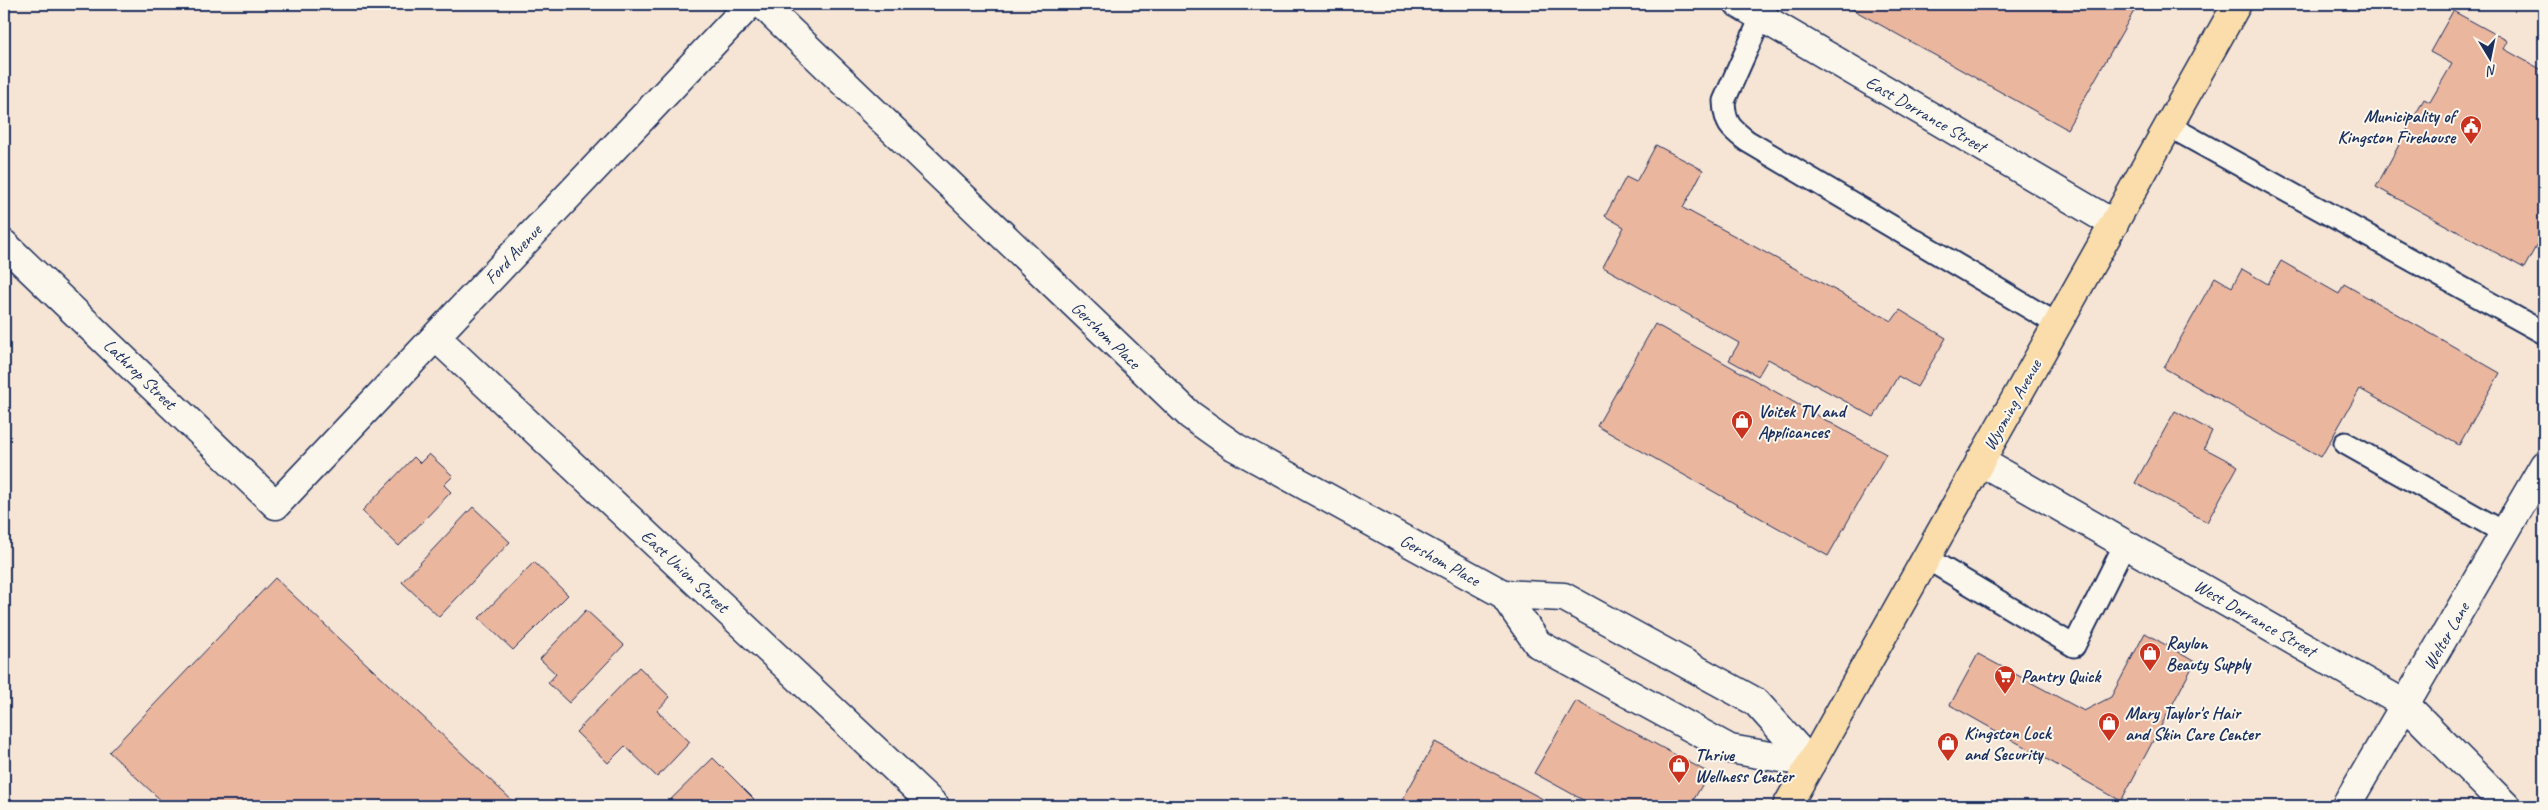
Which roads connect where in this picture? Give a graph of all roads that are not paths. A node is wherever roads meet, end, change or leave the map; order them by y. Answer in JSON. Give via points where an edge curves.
{"nodes":[{"id":1,"x":750,"y":4,"type":"edge"},
{"id":2,"x":762,"y":4,"type":"edge"},
{"id":3,"x":2237,"y":4,"type":"edge"},
{"id":4,"x":1756,"y":8,"type":"edge"},
{"id":5,"x":2168,"y":126,"type":"junction"},
{"id":6,"x":2114,"y":224,"type":"junction"},
{"id":7,"x":4,"y":244,"type":"edge"},
{"id":8,"x":2057,"y":324,"type":"junction"},
{"id":9,"x":2544,"y":333,"type":"edge"},
{"id":10,"x":436,"y":337,"type":"junction"},
{"id":11,"x":2346,"y":443,"type":"dead end"},
{"id":12,"x":1980,"y":461,"type":"junction"},
{"id":13,"x":2544,"y":465,"type":"edge"},
{"id":14,"x":276,"y":505,"type":"joint"},
{"id":15,"x":2505,"y":533,"type":"junction"},
{"id":16,"x":2125,"y":544,"type":"junction"},
{"id":17,"x":1926,"y":558,"type":"junction"},
{"id":18,"x":1503,"y":594,"type":"junction"},
{"id":19,"x":2406,"y":705,"type":"junction"},
{"id":20,"x":1811,"y":763,"type":"junction"},
{"id":21,"x":935,"y":806,"type":"edge"},
{"id":22,"x":1787,"y":806,"type":"edge"},
{"id":23,"x":2346,"y":806,"type":"edge"},
{"id":24,"x":2506,"y":806,"type":"edge"}],
"edges":[{"from":1,"to":10,"type":"street","name":"Ford Avenue"},
{"from":2,"to":18,"type":"street","name":"Gershom Place","via":[[1190,415],[1235,447]]},
{"from":3,"to":5,"type":"main road","name":"Wyoming Avenue"},
{"from":4,"to":6,"type":"street","name":"East Dorrance Street"},
{"from":4,"to":8,"type":"lane","via":[[1724,101],[1724,113],[1730,128]]},
{"from":5,"to":6,"type":"main road","name":"Wyoming Avenue"},
{"from":5,"to":9,"type":"lane"},
{"from":6,"to":8,"type":"main road","name":"Wyoming Avenue"},
{"from":7,"to":14,"type":"street","name":"Lathrop Street"},
{"from":8,"to":12,"type":"main road","name":"Wyoming Avenue"},
{"from":10,"to":14,"type":"street","name":"Ford Avenue"},
{"from":10,"to":21,"type":"street","name":"East Union Street"},
{"from":11,"to":15,"type":"lane"},
{"from":12,"to":16,"type":"street","name":"West Dorrance Street"},
{"from":12,"to":17,"type":"main road","name":"Wyoming Avenue"},
{"from":13,"to":15,"type":"street","name":"Welter Lane"},
{"from":15,"to":19,"type":"street","name":"Welter Lane"},
{"from":16,"to":17,"type":"lane","via":[[2074,646]]},
{"from":16,"to":19,"type":"street","name":"West Dorrance Street"},
{"from":17,"to":20,"type":"main road","name":"Wyoming Avenue"},
{"from":18,"to":20,"type":"street","name":"Gershom Place","via":[[1564,597],[1756,702]]},
{"from":18,"to":20,"type":"street","name":"Gershom Place","via":[[1538,644],[1556,654],[1730,749]]},
{"from":19,"to":23,"type":"street","name":"Welter Lane"},
{"from":19,"to":24,"type":"street","name":"West Dorrance Street"},
{"from":20,"to":22,"type":"main road","name":"Wyoming Avenue"}]}
